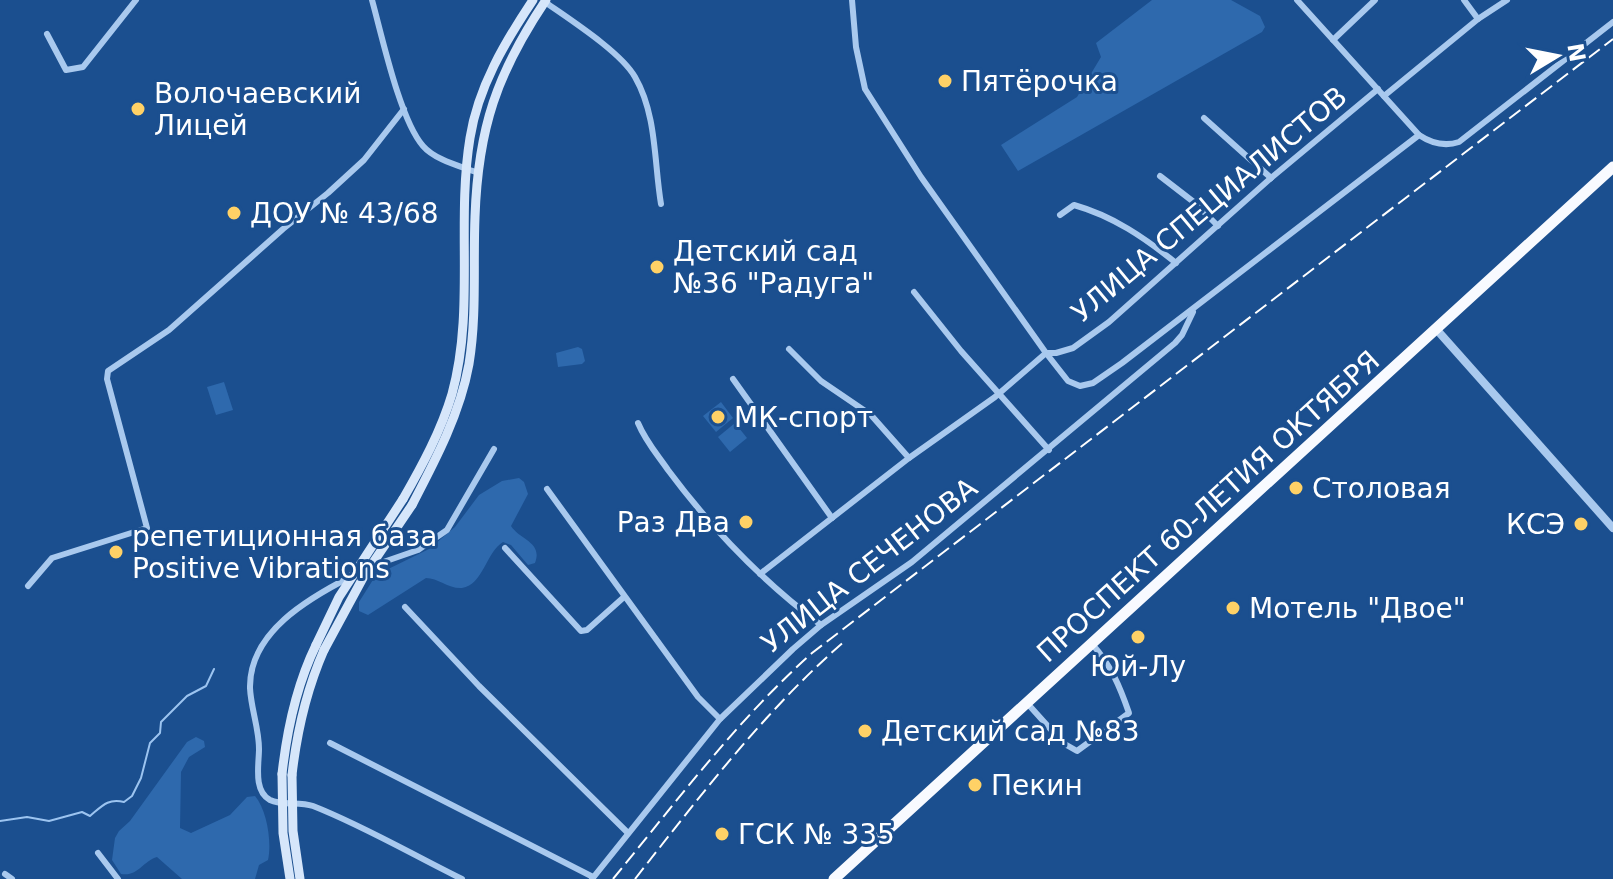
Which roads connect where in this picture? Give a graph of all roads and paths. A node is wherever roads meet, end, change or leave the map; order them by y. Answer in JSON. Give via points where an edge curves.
{"nodes":[{"id":1,"x":136,"y":0,"type":"edge"},
{"id":2,"x":372,"y":0,"type":"edge"},
{"id":3,"x":533,"y":0,"type":"edge"},
{"id":4,"x":852,"y":0,"type":"edge"},
{"id":5,"x":1297,"y":0,"type":"edge"},
{"id":6,"x":1375,"y":0,"type":"edge"},
{"id":7,"x":1464,"y":0,"type":"edge"},
{"id":8,"x":1507,"y":0,"type":"edge"},
{"id":9,"x":544,"y":1,"type":"edge"},
{"id":10,"x":1478,"y":19,"type":"junction"},
{"id":11,"x":1613,"y":22,"type":"edge"},
{"id":12,"x":47,"y":34,"type":"dead end"},
{"id":13,"x":1333,"y":40,"type":"junction"},
{"id":14,"x":1378,"y":89,"type":"junction"},
{"id":15,"x":1384,"y":96,"type":"junction"},
{"id":16,"x":404,"y":109,"type":"junction"},
{"id":17,"x":1204,"y":118,"type":"dead end"},
{"id":18,"x":1419,"y":135,"type":"junction"},
{"id":19,"x":1613,"y":167,"type":"edge"},
{"id":20,"x":467,"y":169,"type":"junction"},
{"id":21,"x":478,"y":173,"type":"junction"},
{"id":22,"x":1160,"y":176,"type":"dead end"},
{"id":23,"x":1271,"y":178,"type":"junction"},
{"id":24,"x":661,"y":204,"type":"dead end"},
{"id":25,"x":1060,"y":215,"type":"dead end"},
{"id":26,"x":1218,"y":226,"type":"junction"},
{"id":27,"x":1176,"y":263,"type":"junction"},
{"id":28,"x":914,"y":292,"type":"dead end"},
{"id":29,"x":1195,"y":308,"type":"junction"},
{"id":30,"x":1437,"y":330,"type":"junction"},
{"id":31,"x":789,"y":349,"type":"dead end"},
{"id":32,"x":1046,"y":353,"type":"junction"},
{"id":33,"x":733,"y":379,"type":"dead end"},
{"id":34,"x":1000,"y":393,"type":"junction"},
{"id":35,"x":638,"y":423,"type":"dead end"},
{"id":36,"x":494,"y":449,"type":"dead end"},
{"id":37,"x":1049,"y":450,"type":"junction"},
{"id":38,"x":909,"y":458,"type":"junction"},
{"id":39,"x":547,"y":489,"type":"dead end"},
{"id":40,"x":408,"y":502,"type":"junction"},
{"id":41,"x":832,"y":518,"type":"junction"},
{"id":42,"x":1613,"y":528,"type":"edge"},
{"id":43,"x":505,"y":548,"type":"dead end"},
{"id":44,"x":760,"y":574,"type":"junction"},
{"id":45,"x":28,"y":586,"type":"dead end"},
{"id":46,"x":624,"y":597,"type":"junction"},
{"id":47,"x":405,"y":607,"type":"dead end"},
{"id":48,"x":821,"y":625,"type":"junction"},
{"id":49,"x":1092,"y":644,"type":"junction"},
{"id":50,"x":1027,"y":703,"type":"junction"},
{"id":51,"x":720,"y":719,"type":"junction"},
{"id":52,"x":330,"y":743,"type":"dead end"},
{"id":53,"x":287,"y":774,"type":"junction"},
{"id":54,"x":628,"y":833,"type":"junction"},
{"id":55,"x":98,"y":853,"type":"dead end"},
{"id":56,"x":5,"y":874,"type":"dead end"},
{"id":57,"x":592,"y":878,"type":"edge"},
{"id":58,"x":12,"y":879,"type":"edge"},
{"id":59,"x":118,"y":879,"type":"edge"},
{"id":60,"x":290,"y":879,"type":"edge"},
{"id":61,"x":300,"y":879,"type":"edge"},
{"id":62,"x":462,"y":879,"type":"edge"},
{"id":63,"x":834,"y":879,"type":"edge"}],
"edges":[{"from":1,"to":12,"type":"street","via":[[83,67],[66,70]]},
{"from":2,"to":16,"type":"street"},
{"from":3,"to":20,"type":"main road","via":[[489,74],[477,107]]},
{"from":4,"to":32,"type":"street","via":[[865,89]]},
{"from":5,"to":13,"type":"street"},
{"from":6,"to":13,"type":"street"},
{"from":7,"to":10,"type":"street"},
{"from":8,"to":10,"type":"street","name":"УЛИЦА СПЕЦИАЛИСТОВ"},
{"from":9,"to":21,"type":"main road","via":[[500,78]]},
{"from":9,"to":24,"type":"street","via":[[634,75],[646,107]]},
{"from":10,"to":15,"type":"street","name":"УЛИЦА СПЕЦИАЛИСТОВ"},
{"from":11,"to":18,"type":"street","via":[[1459,142],[1433,143]]},
{"from":13,"to":14,"type":"street"},
{"from":14,"to":15,"type":"street"},
{"from":14,"to":23,"type":"street","name":"УЛИЦА СПЕЦИАЛИСТОВ"},
{"from":15,"to":18,"type":"street"},
{"from":16,"to":20,"type":"street","via":[[423,147]]},
{"from":16,"to":45,"type":"street","via":[[364,160],[328,193],[169,330],[112,366],[107,375],[147,528],[52,558]]},
{"from":17,"to":23,"type":"street"},
{"from":18,"to":29,"type":"street","name":"УЛИЦА СЕЧЕНОВА"},
{"from":19,"to":30,"type":"highway","name":"ПРОСПЕКТ 60-ЛЕТИЯ ОКТЯБРЯ"},
{"from":20,"to":21,"type":"street"},
{"from":20,"to":40,"type":"main road","via":[[465,296],[457,369]]},
{"from":21,"to":40,"type":"main road","via":[[468,366],[451,424]]},
{"from":22,"to":26,"type":"street"},
{"from":23,"to":26,"type":"street","name":"УЛИЦА СПЕЦИАЛИСТОВ"},
{"from":25,"to":27,"type":"street","via":[[1070,206],[1085,208],[1132,230]]},
{"from":26,"to":27,"type":"street","name":"УЛИЦА СПЕЦИАЛИСТОВ"},
{"from":27,"to":32,"type":"street","name":"УЛИЦА СПЕЦИАЛИСТОВ","via":[[1073,348]]},
{"from":28,"to":34,"type":"street"},
{"from":29,"to":32,"type":"street","name":"УЛИЦА СЕЧЕНОВА","via":[[1085,386],[1068,381]]},
{"from":29,"to":37,"type":"street","name":"УЛИЦА СЕЧЕНОВА","via":[[1175,343]]},
{"from":30,"to":42,"type":"street"},
{"from":30,"to":49,"type":"highway","name":"ПРОСПЕКТ 60-ЛЕТИЯ ОКТЯБРЯ"},
{"from":31,"to":38,"type":"street","via":[[821,381],[871,415]]},
{"from":32,"to":34,"type":"street","name":"УЛИЦА СПЕЦИАЛИСТОВ"},
{"from":33,"to":41,"type":"street"},
{"from":34,"to":37,"type":"street"},
{"from":34,"to":38,"type":"street","name":"УЛИЦА СПЕЦИАЛИСТОВ"},
{"from":35,"to":44,"type":"street","via":[[646,443],[716,532]]},
{"from":36,"to":62,"type":"street","via":[[447,530],[418,550],[367,568],[298,608],[267,640],[250,685],[259,739],[258,775],[268,798],[314,807]]},
{"from":37,"to":48,"type":"street","name":"УЛИЦА СЕЧЕНОВА","via":[[912,562]]},
{"from":38,"to":41,"type":"street","name":"УЛИЦА СПЕЦИАЛИСТОВ"},
{"from":39,"to":46,"type":"street"},
{"from":40,"to":53,"type":"main road","bridge":true,"via":[[320,648]]},
{"from":41,"to":44,"type":"street","name":"УЛИЦА СПЕЦИАЛИСТОВ"},
{"from":43,"to":46,"type":"street","via":[[581,631]]},
{"from":44,"to":48,"type":"street"},
{"from":46,"to":51,"type":"street"},
{"from":47,"to":54,"type":"street"},
{"from":48,"to":51,"type":"street","name":"УЛИЦА СЕЧЕНОВА"},
{"from":49,"to":50,"type":"highway","name":"ПРОСПЕКТ 60-ЛЕТИЯ ОКТЯБРЯ"},
{"from":49,"to":50,"type":"street","via":[[1115,675],[1129,713],[1077,751]]},
{"from":50,"to":63,"type":"highway","name":"ПРОСПЕКТ 60-ЛЕТИЯ ОКТЯБРЯ"},
{"from":51,"to":54,"type":"street","name":"УЛИЦА СЕЧЕНОВА"},
{"from":52,"to":57,"type":"street"},
{"from":53,"to":60,"type":"main road","bridge":true,"via":[[283,833]]},
{"from":53,"to":61,"type":"main road","bridge":true},
{"from":54,"to":57,"type":"street","name":"УЛИЦА СЕЧЕНОВА"},
{"from":55,"to":59,"type":"street"},
{"from":56,"to":58,"type":"street"}]}
